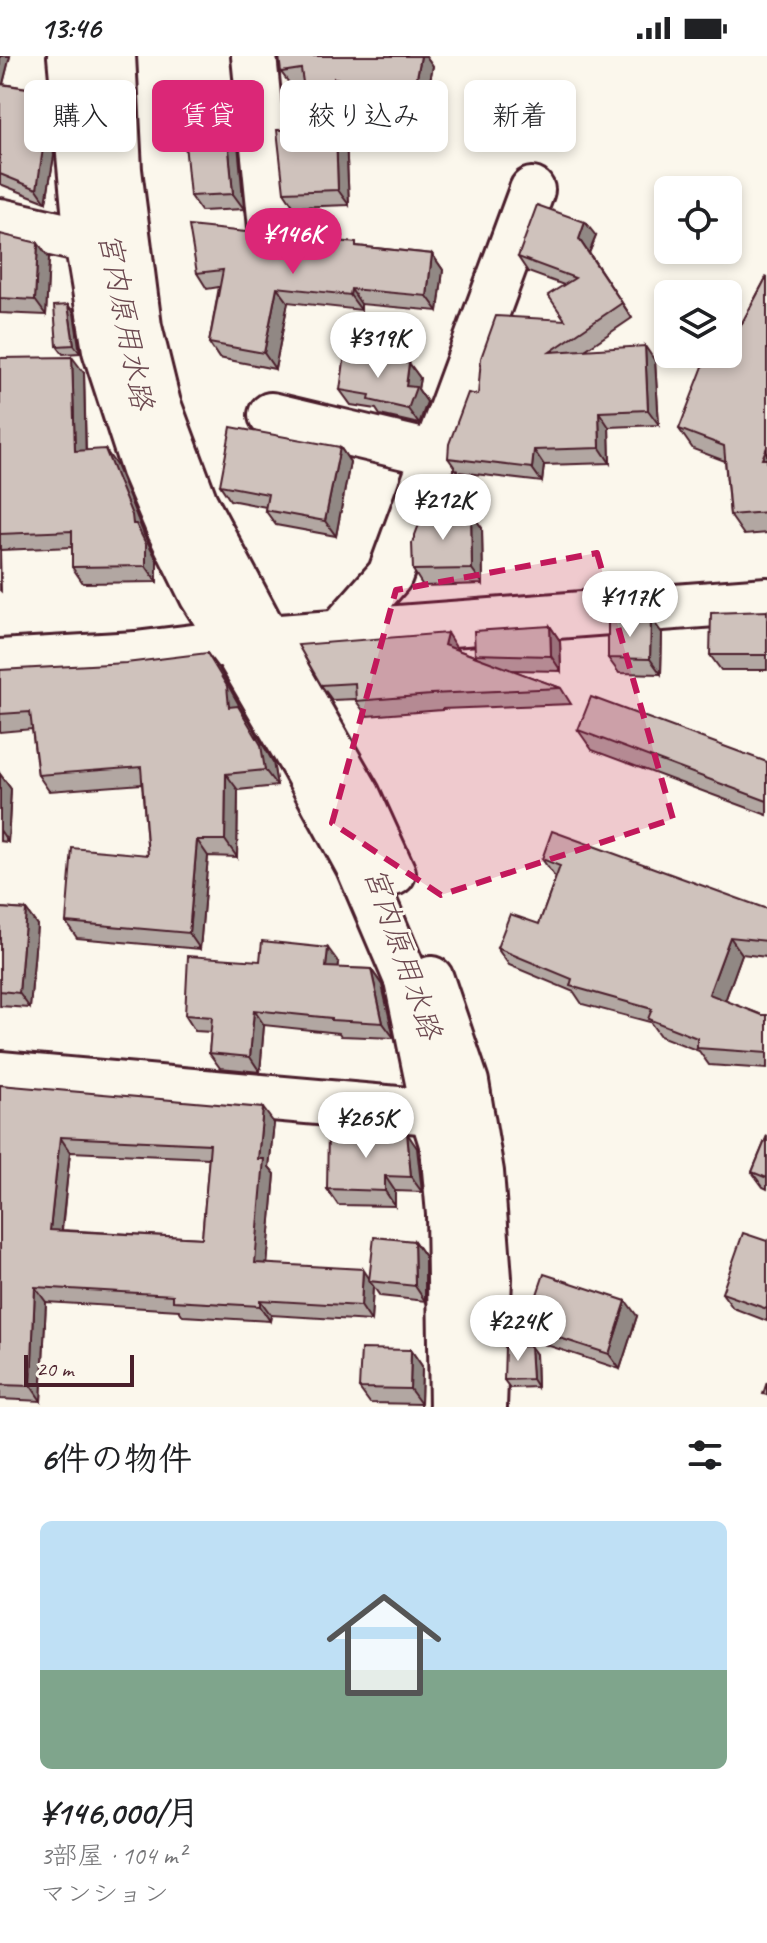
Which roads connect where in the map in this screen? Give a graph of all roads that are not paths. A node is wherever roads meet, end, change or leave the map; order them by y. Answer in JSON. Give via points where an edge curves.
{"nodes":[{"id":1,"x":70,"y":56,"type":"edge"},
{"id":2,"x":113,"y":56,"type":"edge"},
{"id":3,"x":254,"y":56,"type":"edge"},
{"id":4,"x":532,"y":190,"type":"dead end"},
{"id":5,"x":0,"y":221,"type":"edge"},
{"id":6,"x":271,"y":227,"type":"dead end"},
{"id":7,"x":87,"y":241,"type":"junction"},
{"id":8,"x":271,"y":415,"type":"dead end"},
{"id":9,"x":435,"y":454,"type":"junction"},
{"id":10,"x":767,"y":600,"type":"edge"},
{"id":11,"x":339,"y":633,"type":"junction"},
{"id":12,"x":250,"y":641,"type":"junction"},
{"id":13,"x":0,"y":662,"type":"edge"},
{"id":14,"x":0,"y":1074,"type":"edge"},
{"id":15,"x":432,"y":1112,"type":"junction"},
{"id":16,"x":452,"y":1407,"type":"edge"},
{"id":17,"x":484,"y":1407,"type":"edge"}],
"edges":[{"from":1,"to":7,"type":"street"},
{"from":2,"to":12,"type":"street","via":[[119,170],[139,327],[158,404]]},
{"from":3,"to":6,"type":"street"},
{"from":4,"to":9,"type":"street"},
{"from":5,"to":7,"type":"street"},
{"from":7,"to":12,"type":"street","via":[[105,350],[143,467],[202,595]]},
{"from":8,"to":9,"type":"street"},
{"from":9,"to":11,"type":"street","via":[[390,575]]},
{"from":10,"to":11,"type":"street"},
{"from":11,"to":12,"type":"street"},
{"from":12,"to":13,"type":"street"},
{"from":12,"to":15,"type":"street","via":[[407,980]]},
{"from":12,"to":17,"type":"street","via":[[358,796],[400,889],[466,1082],[481,1172],[489,1278]]},
{"from":14,"to":15,"type":"street"},
{"from":15,"to":16,"type":"street","via":[[443,1147],[449,1214]]}]}
